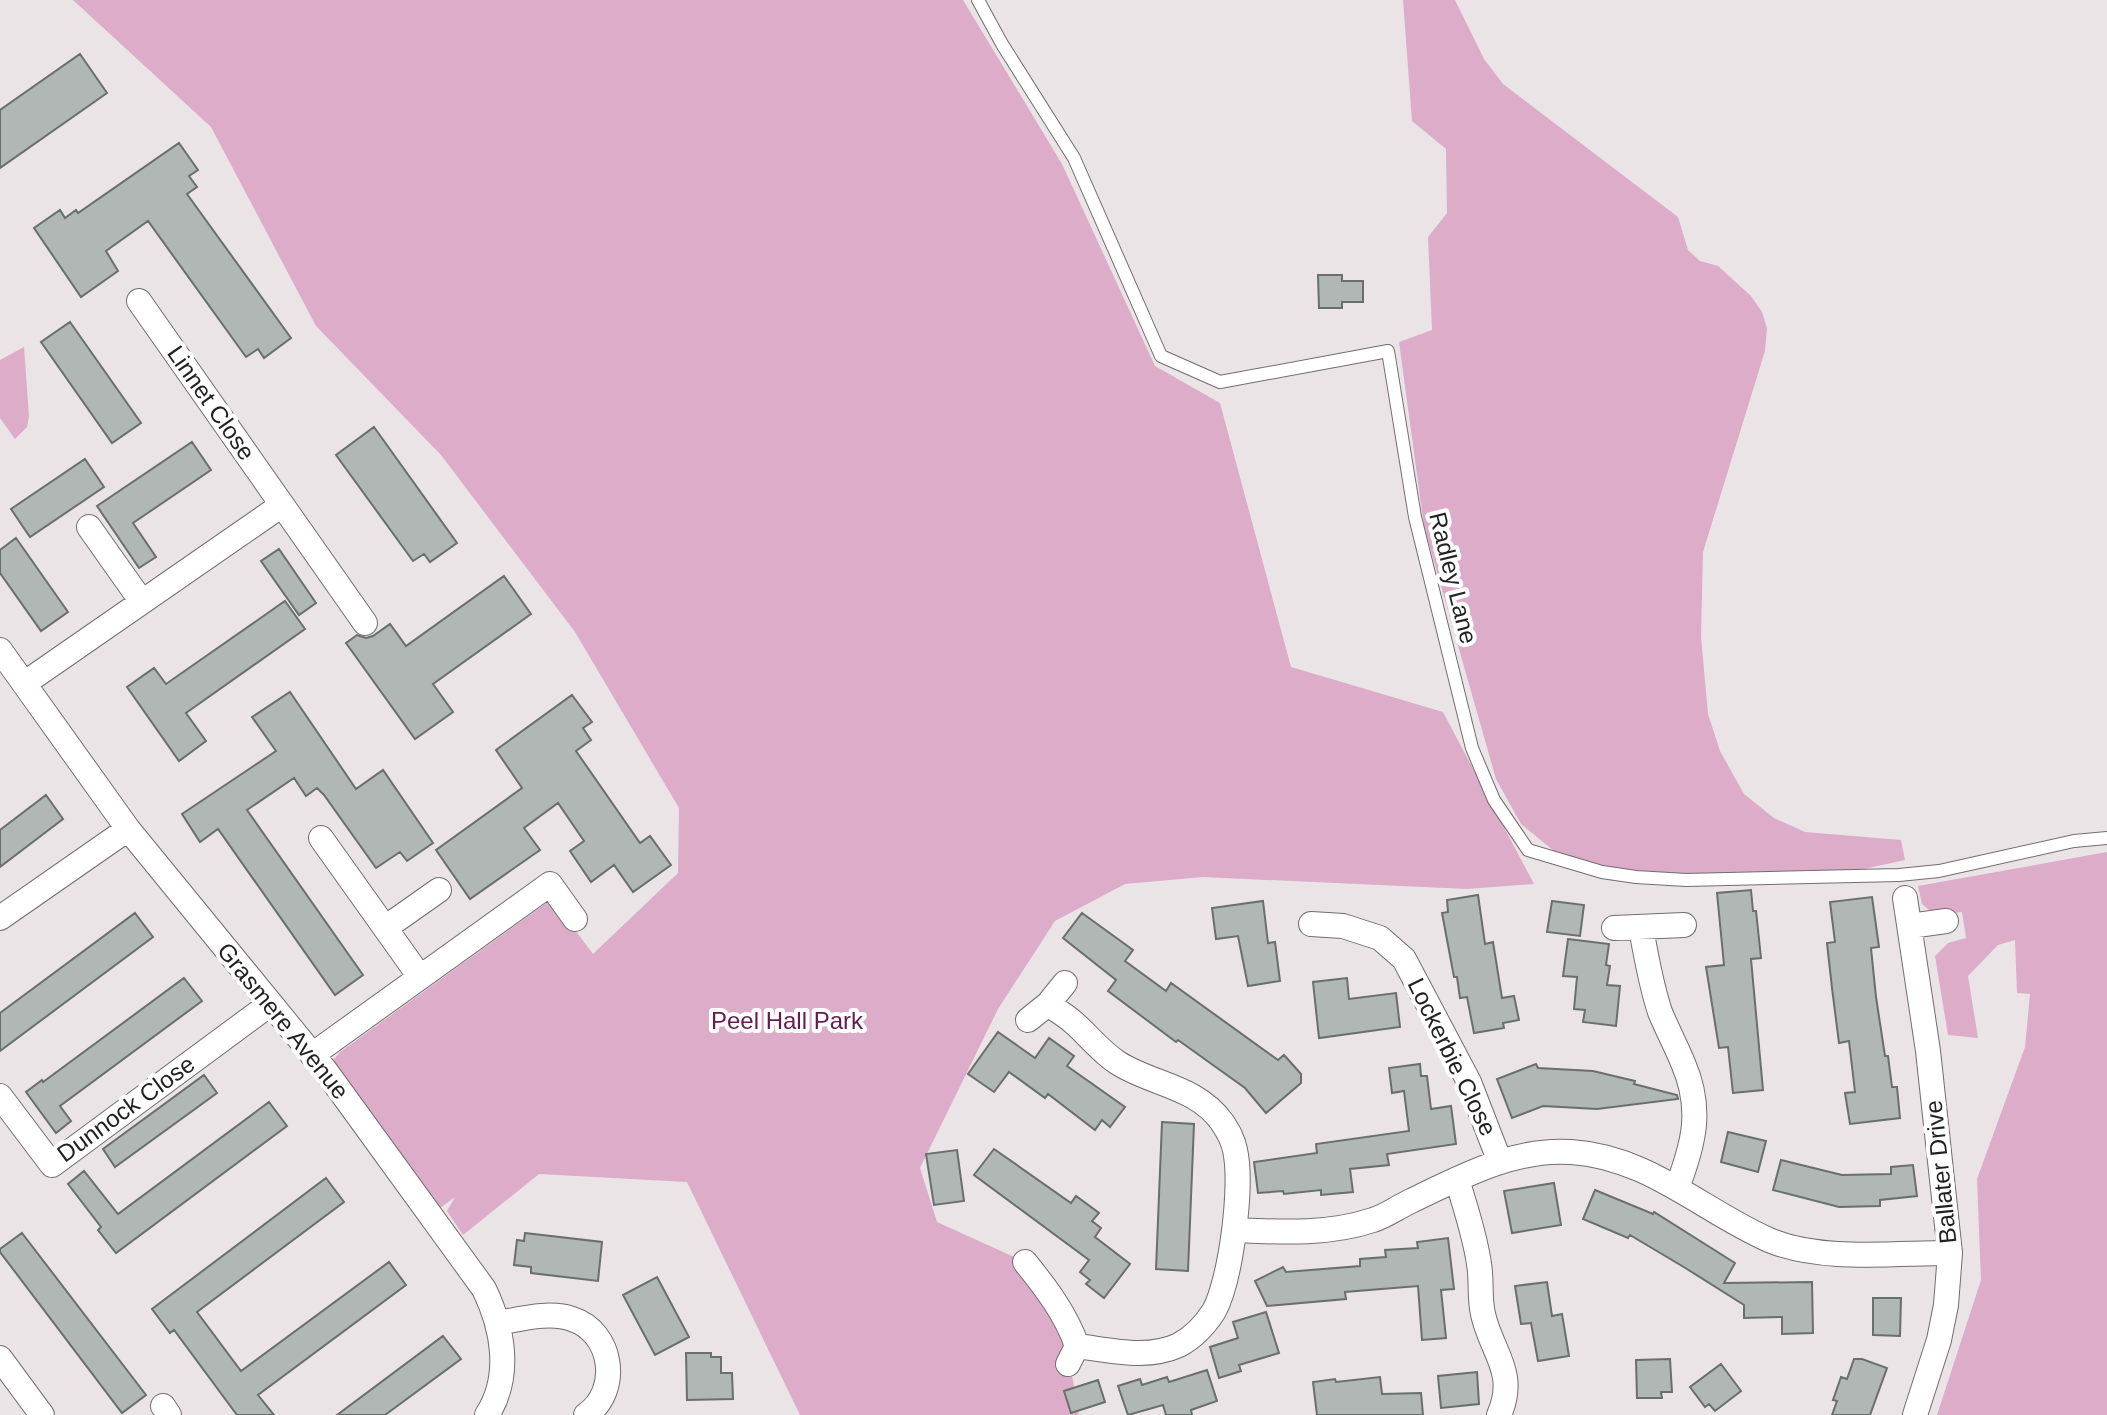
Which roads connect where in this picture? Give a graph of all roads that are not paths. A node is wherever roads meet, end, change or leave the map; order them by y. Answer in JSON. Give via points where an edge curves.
{"nodes":[{"id":1,"x":978,"y":0,"type":"edge"},
{"id":2,"x":139,"y":301,"type":"dead end"},
{"id":3,"x":282,"y":505,"type":"junction"},
{"id":4,"x":89,"y":527,"type":"dead end"},
{"id":5,"x":142,"y":602,"type":"junction"},
{"id":6,"x":365,"y":623,"type":"dead end"},
{"id":7,"x":0,"y":650,"type":"edge"},
{"id":8,"x":25,"y":683,"type":"junction"},
{"id":9,"x":128,"y":829,"type":"junction"},
{"id":10,"x":321,"y":838,"type":"dead end"},
{"id":11,"x":2107,"y":838,"type":"edge"},
{"id":12,"x":439,"y":890,"type":"dead end"},
{"id":13,"x":1905,"y":898,"type":"dead end"},
{"id":14,"x":0,"y":918,"type":"edge"},
{"id":15,"x":575,"y":919,"type":"dead end"},
{"id":16,"x":1946,"y":921,"type":"dead end"},
{"id":17,"x":1311,"y":924,"type":"dead end"},
{"id":18,"x":1684,"y":925,"type":"dead end"},
{"id":19,"x":1910,"y":926,"type":"junction"},
{"id":20,"x":385,"y":928,"type":"junction"},
{"id":21,"x":1614,"y":928,"type":"dead end"},
{"id":22,"x":1641,"y":928,"type":"junction"},
{"id":23,"x":420,"y":977,"type":"junction"},
{"id":24,"x":1065,"y":983,"type":"dead end"},
{"id":25,"x":270,"y":1004,"type":"junction"},
{"id":26,"x":1048,"y":1004,"type":"junction"},
{"id":27,"x":1028,"y":1020,"type":"dead end"},
{"id":28,"x":312,"y":1055,"type":"junction"},
{"id":29,"x":0,"y":1096,"type":"edge"},
{"id":30,"x":1500,"y":1162,"type":"junction"},
{"id":31,"x":1457,"y":1179,"type":"junction"},
{"id":32,"x":1677,"y":1188,"type":"junction"},
{"id":33,"x":1234,"y":1230,"type":"junction"},
{"id":34,"x":1950,"y":1253,"type":"junction"},
{"id":35,"x":1025,"y":1262,"type":"dead end"},
{"id":36,"x":498,"y":1323,"type":"junction"},
{"id":37,"x":0,"y":1358,"type":"edge"},
{"id":38,"x":497,"y":1413,"type":"edge"},
{"id":39,"x":42,"y":1415,"type":"edge"},
{"id":40,"x":586,"y":1415,"type":"edge"},
{"id":41,"x":1499,"y":1415,"type":"edge"},
{"id":42,"x":1915,"y":1415,"type":"edge"}],
"edges":[{"from":1,"to":11,"type":"lane","name":"Radley Lane","via":[[1074,158],[1161,356],[1220,382],[1388,351],[1415,517],[1472,748],[1494,800],[1528,850],[1602,872],[1686,880],[1899,875]]},
{"from":2,"to":3,"type":"street","name":"Linnet Close"},
{"from":3,"to":5,"type":"street"},
{"from":3,"to":6,"type":"street","name":"Linnet Close"},
{"from":4,"to":5,"type":"street"},
{"from":5,"to":8,"type":"street"},
{"from":7,"to":8,"type":"street","name":"Grasmere Avenue"},
{"from":8,"to":9,"type":"street","name":"Grasmere Avenue"},
{"from":9,"to":14,"type":"street"},
{"from":9,"to":25,"type":"street","name":"Grasmere Avenue"},
{"from":10,"to":20,"type":"street"},
{"from":12,"to":20,"type":"street"},
{"from":13,"to":19,"type":"street","name":"Ballater Drive"},
{"from":15,"to":23,"type":"street","via":[[550,884]]},
{"from":16,"to":19,"type":"street"},
{"from":17,"to":30,"type":"street","name":"Lockerbie Close","via":[[1343,926],[1380,938],[1404,959],[1469,1082]]},
{"from":18,"to":22,"type":"street"},
{"from":19,"to":34,"type":"street","name":"Ballater Drive"},
{"from":20,"to":23,"type":"street"},
{"from":21,"to":22,"type":"street"},
{"from":22,"to":32,"type":"street","via":[[1649,975],[1685,1066],[1696,1120]]},
{"from":23,"to":28,"type":"street"},
{"from":24,"to":26,"type":"street"},
{"from":25,"to":28,"type":"street","name":"Grasmere Avenue"},
{"from":25,"to":29,"type":"street","name":"Dunnock Close","via":[[52,1165]]},
{"from":26,"to":27,"type":"street"},
{"from":26,"to":33,"type":"street","via":[[1117,1063],[1188,1093],[1220,1119],[1236,1152]]},
{"from":28,"to":36,"type":"street","name":"Grasmere Avenue","via":[[462,1257]]},
{"from":30,"to":31,"type":"street","name":"Lockerbie Close"},
{"from":30,"to":32,"type":"street","name":"Lockerbie Close","via":[[1547,1151],[1601,1155],[1628,1162]]},
{"from":31,"to":33,"type":"street","name":"Lockerbie Close","via":[[1372,1220],[1309,1233]]},
{"from":31,"to":41,"type":"street","via":[[1479,1261],[1483,1315],[1503,1362],[1506,1383]]},
{"from":32,"to":34,"type":"street","name":"Lockerbie Close","via":[[1790,1248]]},
{"from":33,"to":35,"type":"street","via":[[1223,1290],[1205,1324],[1163,1351],[1072,1355],[1071,1329]]},
{"from":34,"to":42,"type":"street","name":"Ballater Drive","via":[[1939,1340]]},
{"from":36,"to":38,"type":"street","name":"Grasmere Avenue","via":[[502,1367]]},
{"from":36,"to":40,"type":"street","via":[[570,1318],[594,1333],[608,1360],[608,1373],[600,1401]]},
{"from":37,"to":39,"type":"street"}]}
